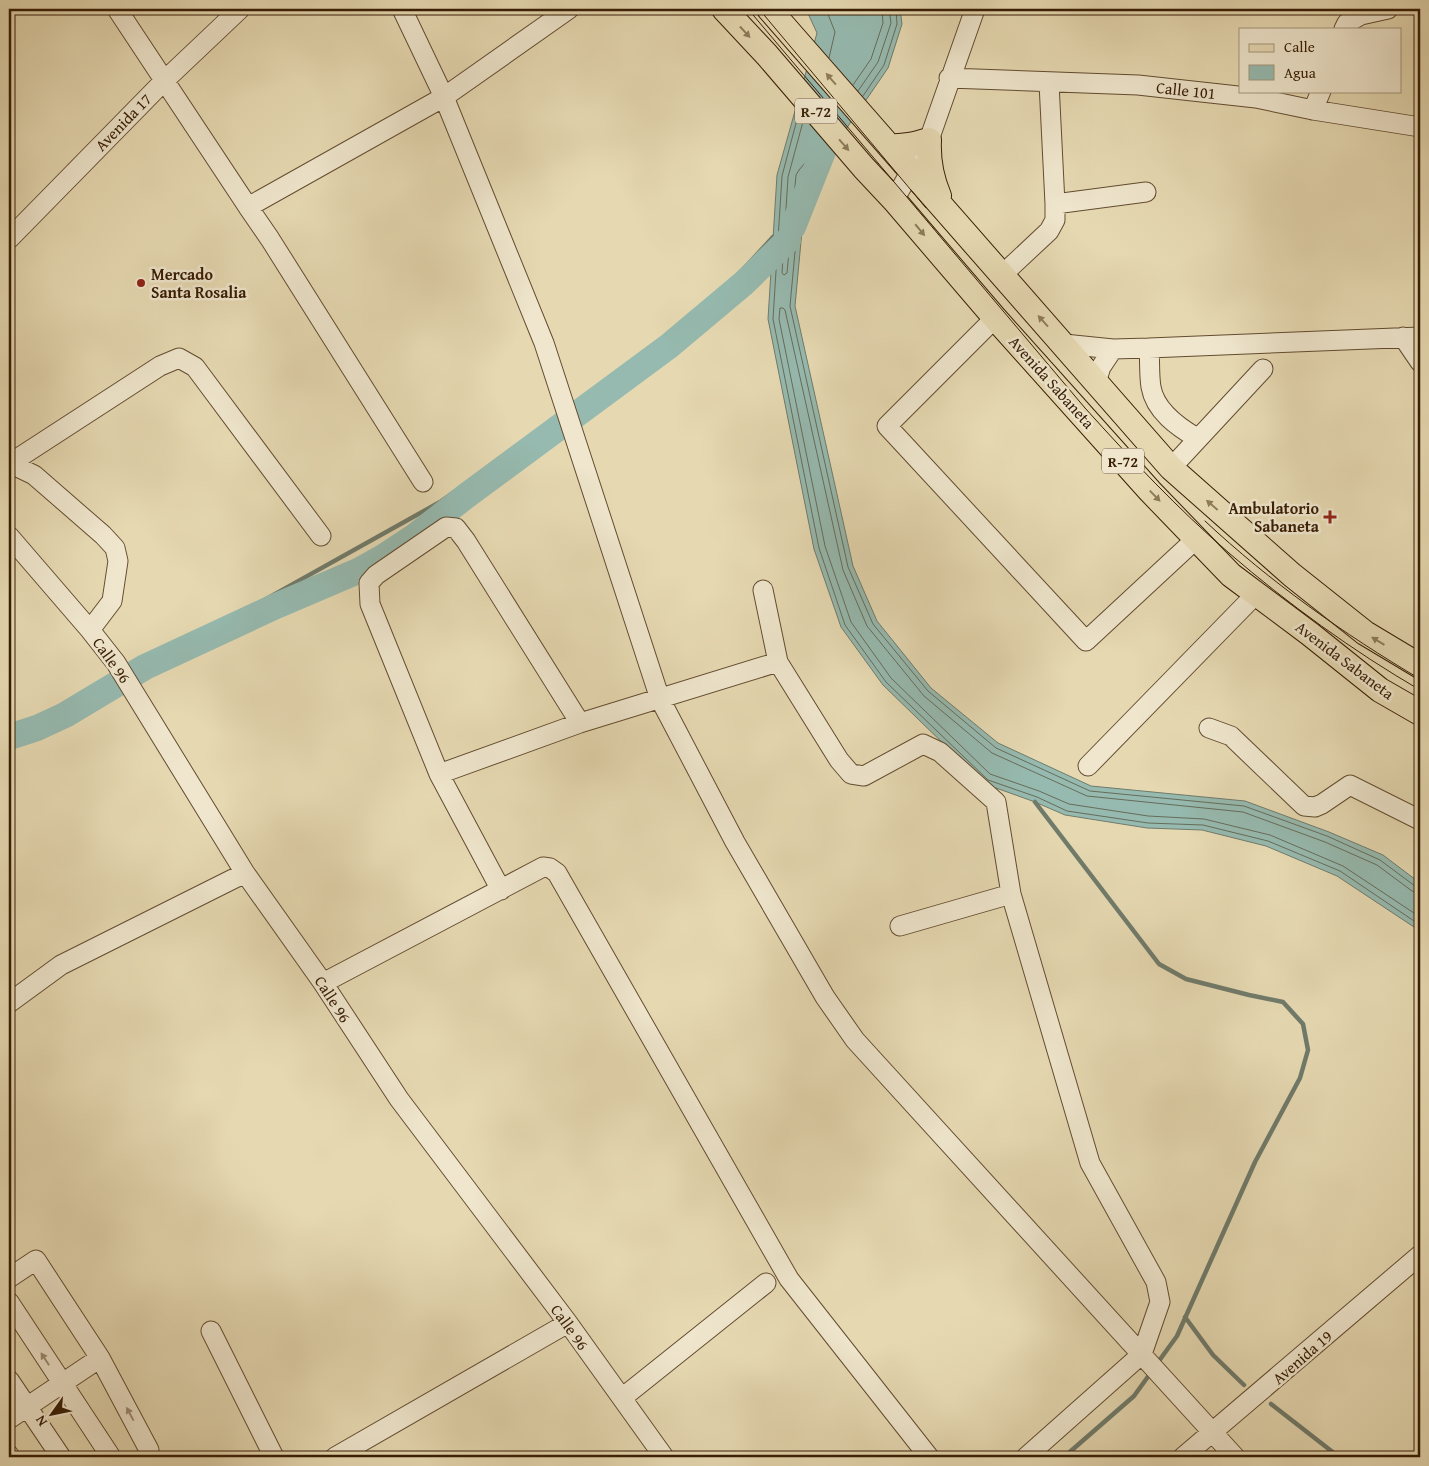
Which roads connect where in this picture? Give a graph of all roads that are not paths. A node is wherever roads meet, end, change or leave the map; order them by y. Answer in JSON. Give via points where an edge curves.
{"nodes":[{"id":1,"x":117,"y":9,"type":"edge"},
{"id":2,"x":240,"y":9,"type":"edge"},
{"id":3,"x":402,"y":9,"type":"edge"},
{"id":4,"x":569,"y":9,"type":"edge"},
{"id":5,"x":724,"y":9,"type":"edge"},
{"id":6,"x":769,"y":9,"type":"edge"},
{"id":7,"x":974,"y":9,"type":"edge"},
{"id":8,"x":1388,"y":9,"type":"edge"},
{"id":9,"x":1344,"y":28,"type":"edge"},
{"id":10,"x":949,"y":78,"type":"junction"},
{"id":11,"x":164,"y":81,"type":"junction"},
{"id":12,"x":1049,"y":83,"type":"junction"},
{"id":13,"x":1321,"y":92,"type":"edge"},
{"id":14,"x":444,"y":98,"type":"junction"},
{"id":15,"x":1314,"y":110,"type":"junction"},
{"id":16,"x":1420,"y":127,"type":"edge"},
{"id":17,"x":929,"y":140,"type":"junction"},
{"id":18,"x":888,"y":144,"type":"junction"},
{"id":19,"x":911,"y":170,"type":"junction"},
{"id":20,"x":1146,"y":192,"type":"dead end"},
{"id":21,"x":894,"y":200,"type":"junction"},
{"id":22,"x":1055,"y":204,"type":"junction"},
{"id":23,"x":248,"y":207,"type":"junction"},
{"id":24,"x":946,"y":212,"type":"junction"},
{"id":25,"x":9,"y":239,"type":"edge"},
{"id":26,"x":1002,"y":275,"type":"junction"},
{"id":27,"x":995,"y":318,"type":"junction"},
{"id":28,"x":1412,"y":337,"type":"edge"},
{"id":29,"x":1064,"y":344,"type":"junction"},
{"id":30,"x":1150,"y":348,"type":"junction"},
{"id":31,"x":1113,"y":349,"type":"junction"},
{"id":32,"x":1420,"y":362,"type":"edge"},
{"id":33,"x":1263,"y":369,"type":"dead end"},
{"id":34,"x":1096,"y":382,"type":"junction"},
{"id":35,"x":1197,"y":438,"type":"junction"},
{"id":36,"x":9,"y":464,"type":"edge"},
{"id":37,"x":1171,"y":468,"type":"junction"},
{"id":38,"x":423,"y":482,"type":"dead end"},
{"id":39,"x":9,"y":536,"type":"edge"},
{"id":40,"x":321,"y":536,"type":"dead end"},
{"id":41,"x":1196,"y":539,"type":"junction"},
{"id":42,"x":762,"y":590,"type":"dead end"},
{"id":43,"x":1256,"y":594,"type":"junction"},
{"id":44,"x":90,"y":630,"type":"junction"},
{"id":45,"x":778,"y":662,"type":"junction"},
{"id":46,"x":1420,"y":666,"type":"edge"},
{"id":47,"x":660,"y":699,"type":"junction"},
{"id":48,"x":1420,"y":713,"type":"edge"},
{"id":49,"x":580,"y":723,"type":"junction"},
{"id":50,"x":1208,"y":728,"type":"dead end"},
{"id":51,"x":1088,"y":766,"type":"dead end"},
{"id":52,"x":439,"y":774,"type":"junction"},
{"id":53,"x":1420,"y":820,"type":"edge"},
{"id":54,"x":245,"y":873,"type":"junction"},
{"id":55,"x":501,"y":890,"type":"junction"},
{"id":56,"x":1011,"y":894,"type":"junction"},
{"id":57,"x":900,"y":926,"type":"dead end"},
{"id":58,"x":323,"y":983,"type":"junction"},
{"id":59,"x":9,"y":1003,"type":"edge"},
{"id":60,"x":1420,"y":1255,"type":"edge"},
{"id":61,"x":9,"y":1278,"type":"edge"},
{"id":62,"x":766,"y":1283,"type":"dead end"},
{"id":63,"x":9,"y":1302,"type":"edge"},
{"id":64,"x":568,"y":1323,"type":"junction"},
{"id":65,"x":211,"y":1331,"type":"dead end"},
{"id":66,"x":1142,"y":1354,"type":"junction"},
{"id":67,"x":100,"y":1358,"type":"junction"},
{"id":68,"x":9,"y":1380,"type":"edge"},
{"id":69,"x":62,"y":1384,"type":"junction"},
{"id":70,"x":622,"y":1398,"type":"junction"},
{"id":71,"x":26,"y":1407,"type":"junction"},
{"id":72,"x":9,"y":1419,"type":"edge"},
{"id":73,"x":1213,"y":1433,"type":"junction"},
{"id":74,"x":61,"y":1457,"type":"edge"},
{"id":75,"x":111,"y":1457,"type":"edge"},
{"id":76,"x":147,"y":1457,"type":"edge"},
{"id":77,"x":274,"y":1457,"type":"edge"},
{"id":78,"x":335,"y":1457,"type":"edge"},
{"id":79,"x":664,"y":1457,"type":"edge"},
{"id":80,"x":929,"y":1457,"type":"edge"},
{"id":81,"x":1026,"y":1457,"type":"edge"},
{"id":82,"x":1183,"y":1457,"type":"edge"},
{"id":83,"x":1235,"y":1457,"type":"edge"}],
"edges":[{"from":1,"to":11,"type":"street"},
{"from":2,"to":11,"type":"street","name":"Avenida 17"},
{"from":3,"to":14,"type":"street"},
{"from":4,"to":14,"type":"street"},
{"from":5,"to":21,"type":"main road","name":"Avenida Sabaneta","number":"R-72","one_way":true},
{"from":18,"to":6,"type":"main road","name":"Avenida Sabaneta","number":"R-72","one_way":true},
{"from":7,"to":10,"type":"street"},
{"from":8,"to":9,"type":"street","via":[[1362,15],[1347,23]]},
{"from":10,"to":12,"type":"street","name":"Calle 101"},
{"from":10,"to":17,"type":"street"},
{"from":11,"to":23,"type":"street"},
{"from":11,"to":25,"type":"street","name":"Avenida 17"},
{"from":12,"to":15,"type":"street","name":"Calle 101","via":[[1148,86],[1256,98]]},
{"from":12,"to":22,"type":"street"},
{"from":13,"to":15,"type":"street"},
{"from":14,"to":23,"type":"street"},
{"from":14,"to":47,"type":"street","via":[[544,343]]},
{"from":15,"to":16,"type":"street","name":"Calle 101"},
{"from":17,"to":18,"type":"main road","via":[[900,147]]},
{"from":17,"to":19,"type":"street"},
{"from":17,"to":24,"type":"main road","via":[[928,160],[933,182]]},
{"from":18,"to":19,"type":"main road","name":"Avenida Sabaneta","number":"R-72"},
{"from":19,"to":21,"type":"street"},
{"from":19,"to":24,"type":"main road","name":"Avenida Sabaneta","number":"R-72"},
{"from":20,"to":22,"type":"street"},
{"from":21,"to":27,"type":"main road","name":"Avenida Sabaneta","number":"R-72","one_way":true},
{"from":22,"to":26,"type":"street","via":[[1055,220],[1050,231]]},
{"from":23,"to":38,"type":"street"},
{"from":24,"to":26,"type":"main road","name":"Avenida Sabaneta","number":"R-72"},
{"from":29,"to":26,"type":"main road","name":"Avenida Sabaneta","number":"R-72","one_way":true},
{"from":27,"to":41,"type":"main road","name":"Avenida Sabaneta","number":"R-72","one_way":true},
{"from":27,"to":41,"type":"street","via":[[887,426],[1086,641]]},
{"from":28,"to":30,"type":"street"},
{"from":28,"to":32,"type":"street"},
{"from":29,"to":31,"type":"street"},
{"from":29,"to":34,"type":"main road","name":"Avenida Sabaneta","number":"R-72"},
{"from":30,"to":31,"type":"street"},
{"from":30,"to":35,"type":"street","via":[[1152,389],[1162,411]]},
{"from":31,"to":34,"type":"street","via":[[1101,366]]},
{"from":33,"to":35,"type":"street"},
{"from":34,"to":37,"type":"main road","name":"Avenida Sabaneta","number":"R-72"},
{"from":35,"to":37,"type":"street"},
{"from":36,"to":40,"type":"street","via":[[160,366],[180,358],[195,367]]},
{"from":36,"to":44,"type":"street","via":[[34,475],[115,548],[118,561],[112,601]]},
{"from":46,"to":37,"type":"main road","name":"Avenida Sabaneta","number":"R-72","one_way":true,"via":[[1358,627],[1292,575]]},
{"from":39,"to":44,"type":"street","name":"Calle 96"},
{"from":41,"to":43,"type":"main road","name":"Avenida Sabaneta","number":"R-72","via":[[1231,575]]},
{"from":42,"to":45,"type":"street"},
{"from":43,"to":48,"type":"main road","name":"Avenida Sabaneta","number":"R-72","via":[[1380,690]]},
{"from":43,"to":51,"type":"street"},
{"from":44,"to":54,"type":"street","name":"Calle 96","via":[[116,662]]},
{"from":45,"to":47,"type":"street"},
{"from":45,"to":56,"type":"street","via":[[851,774],[864,776],[923,744],[940,752],[996,802]]},
{"from":47,"to":49,"type":"street"},
{"from":47,"to":66,"type":"street","via":[[735,842],[825,997],[855,1040]]},
{"from":49,"to":52,"type":"street"},
{"from":49,"to":52,"type":"street","via":[[466,541],[456,528],[446,527],[376,575],[369,584],[370,604]]},
{"from":50,"to":53,"type":"street","via":[[1231,736],[1304,806],[1314,808],[1350,785]]},
{"from":52,"to":55,"type":"street"},
{"from":54,"to":58,"type":"street","name":"Calle 96"},
{"from":54,"to":59,"type":"street","via":[[60,965]]},
{"from":55,"to":58,"type":"street"},
{"from":55,"to":80,"type":"street","via":[[543,867],[557,873],[789,1279]]},
{"from":56,"to":57,"type":"street"},
{"from":56,"to":66,"type":"street","via":[[1090,1163],[1156,1282],[1160,1302]]},
{"from":58,"to":64,"type":"street","name":"Calle 96","via":[[399,1099]]},
{"from":60,"to":73,"type":"street","name":"Avenida 19"},
{"from":61,"to":67,"type":"street","via":[[36,1260]]},
{"from":62,"to":70,"type":"street"},
{"from":69,"to":63,"type":"street","one_way":true},
{"from":64,"to":70,"type":"street","name":"Calle 96"},
{"from":64,"to":78,"type":"street"},
{"from":65,"to":77,"type":"street"},
{"from":66,"to":73,"type":"street"},
{"from":66,"to":81,"type":"street"},
{"from":67,"to":69,"type":"street"},
{"from":76,"to":67,"type":"street","one_way":true,"via":[[149,1450]]},
{"from":68,"to":71,"type":"street"},
{"from":69,"to":71,"type":"street"},
{"from":69,"to":75,"type":"street"},
{"from":70,"to":79,"type":"street","name":"Calle 96"},
{"from":71,"to":72,"type":"street"},
{"from":71,"to":74,"type":"street"},
{"from":73,"to":82,"type":"street","name":"Avenida 19"},
{"from":73,"to":83,"type":"street"}]}
